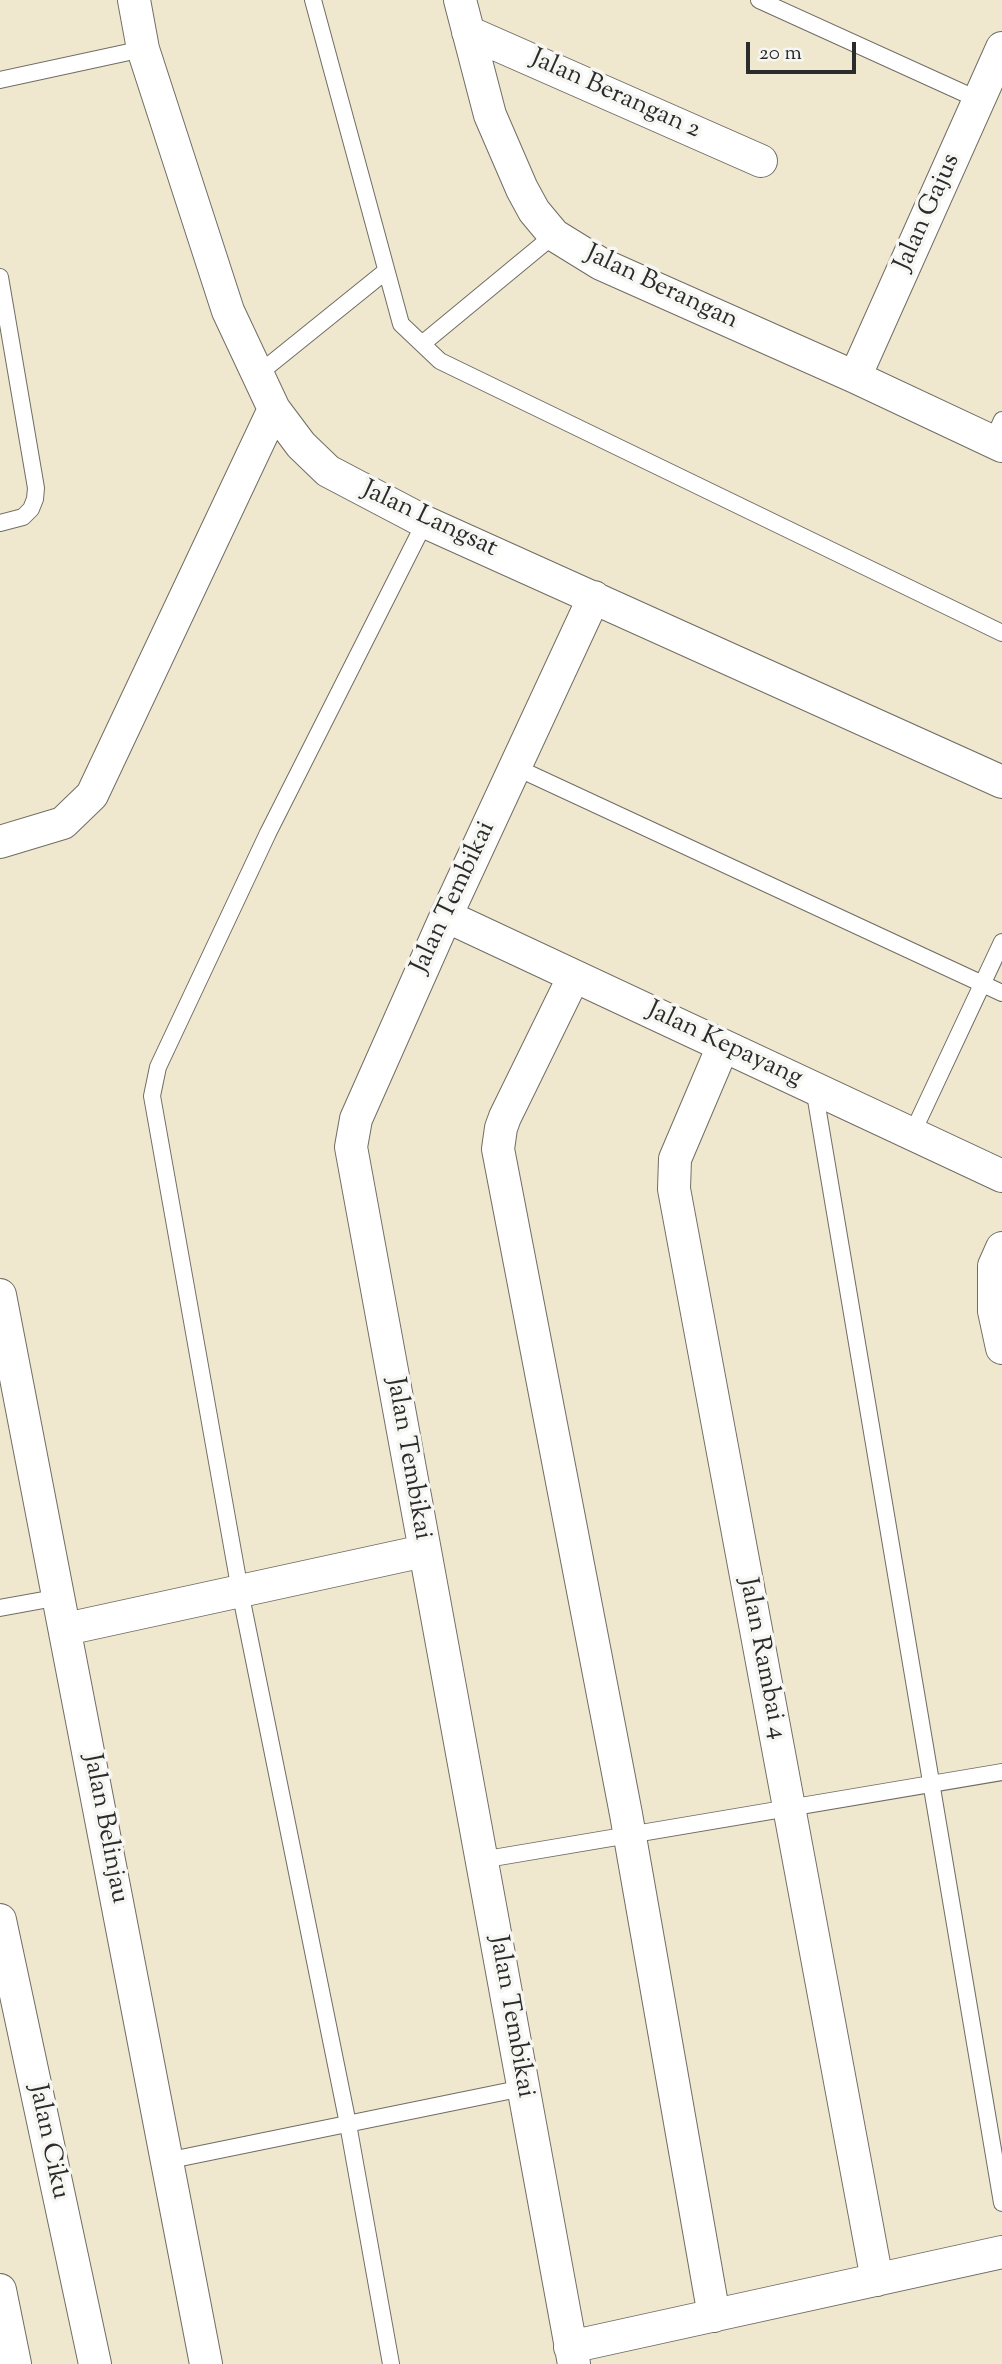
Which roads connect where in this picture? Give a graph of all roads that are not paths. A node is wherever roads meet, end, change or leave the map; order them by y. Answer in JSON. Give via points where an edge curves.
{"nodes":[{"id":1,"x":134,"y":0,"type":"edge"},
{"id":2,"x":313,"y":0,"type":"edge"},
{"id":3,"x":460,"y":0,"type":"edge"},
{"id":4,"x":759,"y":0,"type":"edge"},
{"id":5,"x":468,"y":32,"type":"junction"},
{"id":6,"x":1002,"y":48,"type":"edge"},
{"id":7,"x":143,"y":49,"type":"junction"},
{"id":8,"x":0,"y":80,"type":"edge"},
{"id":9,"x":979,"y":100,"type":"junction"},
{"id":10,"x":761,"y":161,"type":"dead end"},
{"id":11,"x":554,"y":235,"type":"junction"},
{"id":12,"x":386,"y":271,"type":"junction"},
{"id":13,"x":0,"y":277,"type":"edge"},
{"id":14,"x":422,"y":344,"type":"junction"},
{"id":15,"x":257,"y":375,"type":"junction"},
{"id":16,"x":855,"y":377,"type":"junction"},
{"id":17,"x":274,"y":409,"type":"junction"},
{"id":18,"x":999,"y":436,"type":"edge"},
{"id":19,"x":425,"y":522,"type":"junction"},
{"id":20,"x":0,"y":523,"type":"edge"},
{"id":21,"x":594,"y":597,"type":"junction"},
{"id":22,"x":1002,"y":633,"type":"edge"},
{"id":23,"x":515,"y":767,"type":"junction"},
{"id":24,"x":1001,"y":778,"type":"edge"},
{"id":25,"x":0,"y":842,"type":"edge"},
{"id":26,"x":446,"y":916,"type":"junction"},
{"id":27,"x":1002,"y":943,"type":"edge"},
{"id":28,"x":574,"y":976,"type":"junction"},
{"id":29,"x":982,"y":984,"type":"junction"},
{"id":30,"x":1002,"y":993,"type":"edge"},
{"id":31,"x":723,"y":1046,"type":"junction"},
{"id":32,"x":814,"y":1088,"type":"junction"},
{"id":33,"x":912,"y":1134,"type":"junction"},
{"id":34,"x":1002,"y":1176,"type":"edge"},
{"id":35,"x":1002,"y":1248,"type":"edge"},
{"id":36,"x":0,"y":1295,"type":"edge"},
{"id":37,"x":1002,"y":1348,"type":"edge"},
{"id":38,"x":424,"y":1551,"type":"junction"},
{"id":39,"x":240,"y":1591,"type":"junction"},
{"id":40,"x":60,"y":1597,"type":"junction"},
{"id":41,"x":0,"y":1608,"type":"edge"},
{"id":42,"x":66,"y":1629,"type":"junction"},
{"id":43,"x":1002,"y":1772,"type":"edge"},
{"id":44,"x":931,"y":1784,"type":"junction"},
{"id":45,"x":789,"y":1808,"type":"junction"},
{"id":46,"x":630,"y":1835,"type":"junction"},
{"id":47,"x":481,"y":1860,"type":"junction"},
{"id":48,"x":0,"y":1920,"type":"edge"},
{"id":49,"x":523,"y":2088,"type":"junction"},
{"id":50,"x":348,"y":2124,"type":"junction"},
{"id":51,"x":166,"y":2161,"type":"junction"},
{"id":52,"x":1002,"y":2203,"type":"edge"},
{"id":53,"x":1002,"y":2252,"type":"edge"},
{"id":54,"x":877,"y":2280,"type":"junction"},
{"id":55,"x":0,"y":2290,"type":"edge"},
{"id":56,"x":715,"y":2316,"type":"junction"},
{"id":57,"x":572,"y":2356,"type":"edge"},
{"id":58,"x":15,"y":2364,"type":"edge"},
{"id":59,"x":94,"y":2364,"type":"edge"},
{"id":60,"x":206,"y":2364,"type":"edge"},
{"id":61,"x":391,"y":2364,"type":"edge"}],
"edges":[{"from":1,"to":7,"type":"street","name":"Jalan Langsat"},
{"from":2,"to":12,"type":"lane"},
{"from":3,"to":5,"type":"street","name":"Jalan Berangan"},
{"from":4,"to":9,"type":"lane"},
{"from":5,"to":10,"type":"street","name":"Jalan Berangan 2"},
{"from":5,"to":11,"type":"street","name":"Jalan Berangan","via":[[489,115],[522,190]]},
{"from":6,"to":9,"type":"street","name":"Jalan Gajus"},
{"from":7,"to":8,"type":"lane"},
{"from":7,"to":15,"type":"street","name":"Jalan Langsat","via":[[228,311]]},
{"from":9,"to":16,"type":"street","name":"Jalan Gajus"},
{"from":11,"to":14,"type":"lane"},
{"from":11,"to":16,"type":"street","name":"Jalan Berangan","via":[[601,264]]},
{"from":12,"to":14,"type":"lane","via":[[401,324]]},
{"from":12,"to":15,"type":"lane"},
{"from":13,"to":20,"type":"lane","via":[[36,488],[31,509],[23,517]]},
{"from":14,"to":22,"type":"lane","via":[[440,361]]},
{"from":15,"to":17,"type":"street","name":"Jalan Langsat"},
{"from":16,"to":18,"type":"street","name":"Jalan Berangan"},
{"from":17,"to":19,"type":"street","name":"Jalan Langsat","via":[[328,471]]},
{"from":17,"to":25,"type":"street","via":[[92,795],[63,823]]},
{"from":19,"to":21,"type":"street","name":"Jalan Langsat"},
{"from":19,"to":39,"type":"lane","via":[[268,833],[152,1086],[156,1130]]},
{"from":21,"to":23,"type":"street","name":"Jalan Tembikai"},
{"from":21,"to":24,"type":"street","name":"Jalan Langsat"},
{"from":23,"to":26,"type":"street","name":"Jalan Tembikai"},
{"from":23,"to":29,"type":"lane"},
{"from":26,"to":28,"type":"street","name":"Jalan Kepayang"},
{"from":26,"to":38,"type":"street","name":"Jalan Tembikai","via":[[351,1138]]},
{"from":27,"to":29,"type":"lane"},
{"from":28,"to":31,"type":"street","name":"Jalan Kepayang"},
{"from":28,"to":46,"type":"street","via":[[505,1117],[498,1149]]},
{"from":29,"to":30,"type":"lane"},
{"from":29,"to":33,"type":"lane"},
{"from":31,"to":32,"type":"street","name":"Jalan Kepayang"},
{"from":31,"to":45,"type":"street","name":"Jalan Rambai 4","via":[[678,1150],[673,1179]]},
{"from":32,"to":33,"type":"street","name":"Jalan Kepayang"},
{"from":32,"to":44,"type":"lane"},
{"from":33,"to":34,"type":"street","name":"Jalan Kepayang"},
{"from":35,"to":37,"type":"street","via":[[994,1266],[994,1311]]},
{"from":36,"to":40,"type":"street","name":"Jalan Belinjau"},
{"from":38,"to":39,"type":"street"},
{"from":38,"to":47,"type":"street","name":"Jalan Tembikai"},
{"from":39,"to":42,"type":"street"},
{"from":39,"to":50,"type":"lane"},
{"from":40,"to":41,"type":"lane"},
{"from":40,"to":42,"type":"street","name":"Jalan Belinjau"},
{"from":42,"to":51,"type":"street","name":"Jalan Belinjau"},
{"from":43,"to":44,"type":"lane"},
{"from":44,"to":45,"type":"lane"},
{"from":44,"to":52,"type":"lane"},
{"from":45,"to":46,"type":"lane"},
{"from":45,"to":54,"type":"street","name":"Jalan Rambai 4"},
{"from":46,"to":47,"type":"lane"},
{"from":46,"to":56,"type":"street"},
{"from":47,"to":49,"type":"street","name":"Jalan Tembikai"},
{"from":48,"to":59,"type":"street","name":"Jalan Ciku"},
{"from":49,"to":50,"type":"lane"},
{"from":49,"to":57,"type":"street","name":"Jalan Tembikai"},
{"from":50,"to":51,"type":"lane"},
{"from":50,"to":61,"type":"lane"},
{"from":51,"to":60,"type":"street","name":"Jalan Belinjau"},
{"from":53,"to":54,"type":"street"},
{"from":54,"to":56,"type":"street"},
{"from":55,"to":58,"type":"street"},
{"from":56,"to":57,"type":"street"}]}
